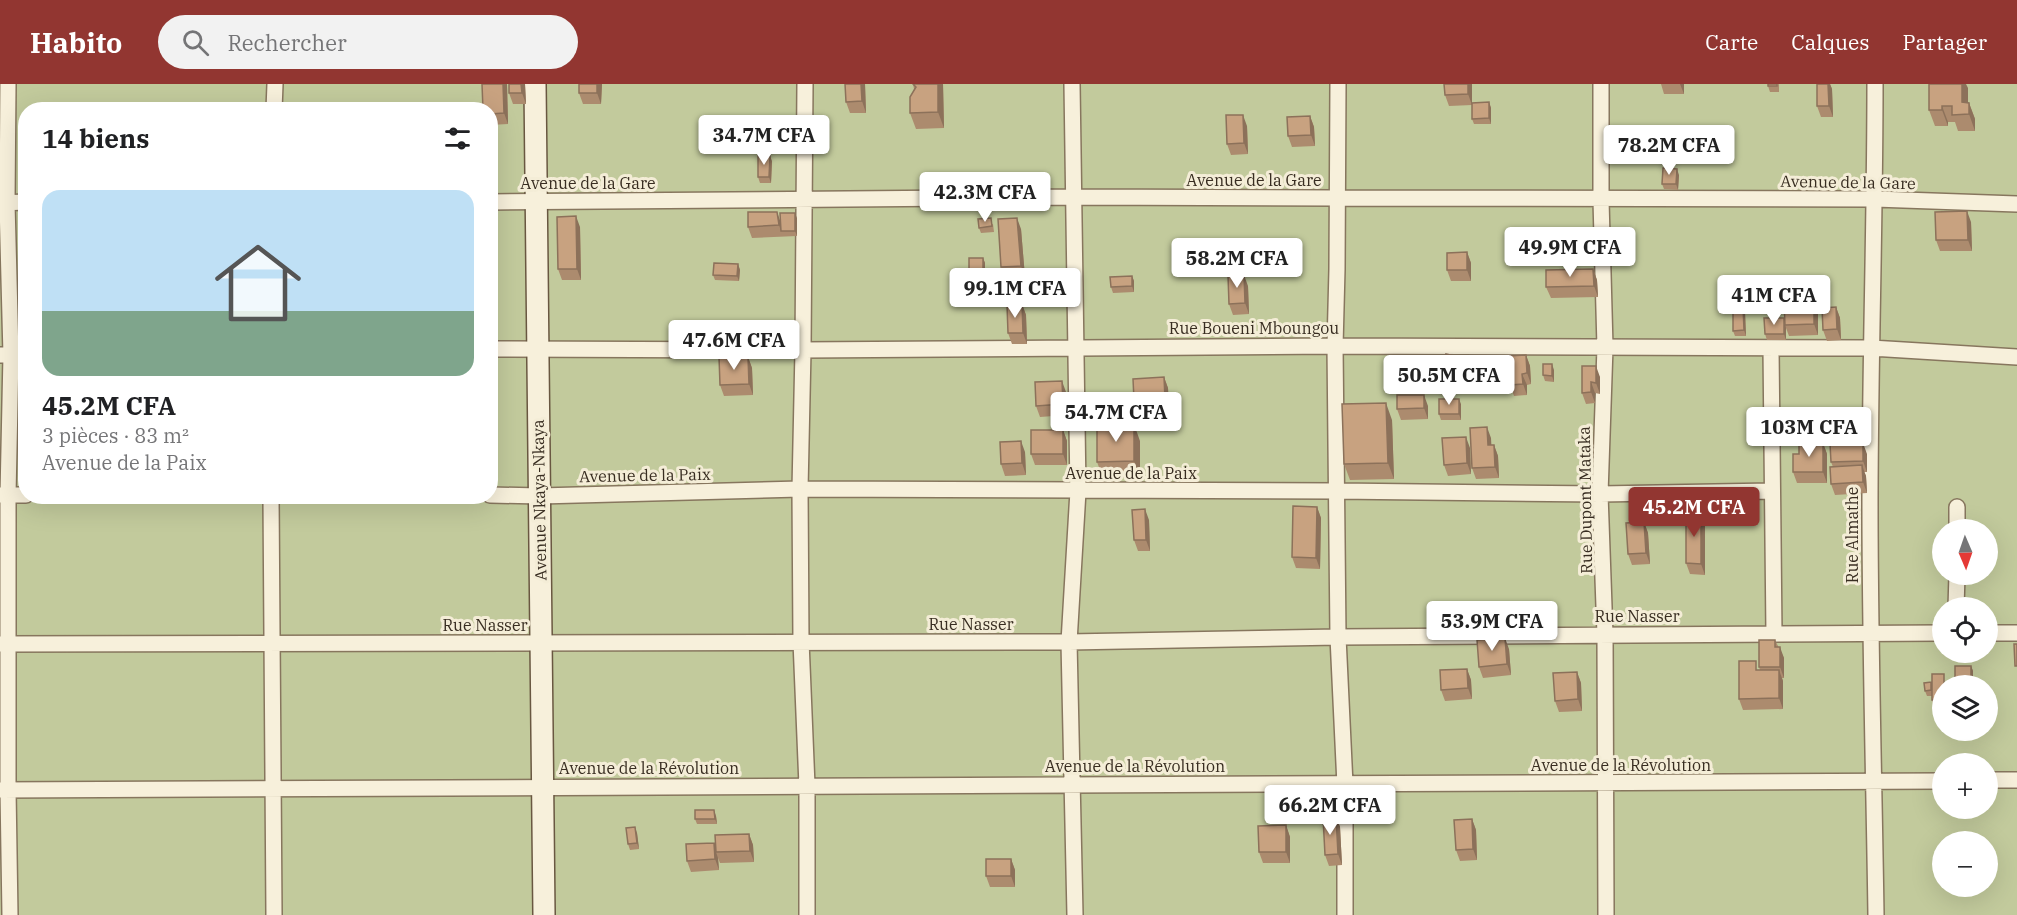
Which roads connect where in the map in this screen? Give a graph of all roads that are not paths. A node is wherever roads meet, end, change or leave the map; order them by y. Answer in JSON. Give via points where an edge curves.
{"nodes":[{"id":1,"x":8,"y":84,"type":"edge"},
{"id":2,"x":274,"y":84,"type":"edge"},
{"id":3,"x":535,"y":84,"type":"edge"},
{"id":4,"x":805,"y":84,"type":"edge"},
{"id":5,"x":1071,"y":84,"type":"edge"},
{"id":6,"x":1338,"y":84,"type":"edge"},
{"id":7,"x":1601,"y":84,"type":"edge"},
{"id":8,"x":1875,"y":84,"type":"edge"},
{"id":9,"x":274,"y":102,"type":"edge"},
{"id":10,"x":1073,"y":197,"type":"junction"},
{"id":11,"x":1336,"y":198,"type":"junction"},
{"id":12,"x":804,"y":199,"type":"junction"},
{"id":13,"x":1875,"y":199,"type":"junction"},
{"id":14,"x":1600,"y":200,"type":"junction"},
{"id":15,"x":498,"y":202,"type":"edge"},
{"id":16,"x":536,"y":202,"type":"junction"},
{"id":17,"x":4,"y":203,"type":"edge"},
{"id":18,"x":2017,"y":204,"type":"edge"},
{"id":19,"x":1335,"y":346,"type":"junction"},
{"id":20,"x":1605,"y":347,"type":"junction"},
{"id":21,"x":1074,"y":348,"type":"junction"},
{"id":22,"x":1771,"y":348,"type":"junction"},
{"id":23,"x":1871,"y":348,"type":"junction"},
{"id":24,"x":498,"y":349,"type":"edge"},
{"id":25,"x":537,"y":349,"type":"junction"},
{"id":26,"x":803,"y":350,"type":"junction"},
{"id":27,"x":12,"y":355,"type":"edge"},
{"id":28,"x":2017,"y":357,"type":"edge"},
{"id":29,"x":800,"y":489,"type":"junction"},
{"id":30,"x":1078,"y":491,"type":"junction"},
{"id":31,"x":1337,"y":491,"type":"junction"},
{"id":32,"x":1772,"y":492,"type":"junction"},
{"id":33,"x":1600,"y":494,"type":"junction"},
{"id":34,"x":4,"y":495,"type":"edge"},
{"id":35,"x":498,"y":495,"type":"edge"},
{"id":36,"x":540,"y":496,"type":"junction"},
{"id":37,"x":271,"y":504,"type":"edge"},
{"id":38,"x":1957,"y":507,"type":"dead end"},
{"id":39,"x":1957,"y":519,"type":"edge"},
{"id":40,"x":1932,"y":633,"type":"edge"},
{"id":41,"x":1998,"y":633,"type":"edge"},
{"id":42,"x":2017,"y":633,"type":"edge"},
{"id":43,"x":1774,"y":634,"type":"junction"},
{"id":44,"x":1871,"y":634,"type":"junction"},
{"id":45,"x":1605,"y":635,"type":"junction"},
{"id":46,"x":1338,"y":637,"type":"junction"},
{"id":47,"x":801,"y":641,"type":"junction"},
{"id":48,"x":273,"y":642,"type":"junction"},
{"id":49,"x":1070,"y":642,"type":"junction"},
{"id":50,"x":541,"y":643,"type":"junction"},
{"id":51,"x":4,"y":644,"type":"edge"},
{"id":52,"x":1998,"y":780,"type":"edge"},
{"id":53,"x":2017,"y":780,"type":"edge"},
{"id":54,"x":1932,"y":781,"type":"edge"},
{"id":55,"x":1874,"y":782,"type":"junction"},
{"id":56,"x":1606,"y":783,"type":"junction"},
{"id":57,"x":1074,"y":784,"type":"junction"},
{"id":58,"x":1345,"y":785,"type":"junction"},
{"id":59,"x":544,"y":786,"type":"junction"},
{"id":60,"x":807,"y":786,"type":"junction"},
{"id":61,"x":273,"y":788,"type":"junction"},
{"id":62,"x":4,"y":790,"type":"edge"},
{"id":63,"x":10,"y":915,"type":"edge"},
{"id":64,"x":274,"y":915,"type":"edge"},
{"id":65,"x":544,"y":915,"type":"edge"},
{"id":66,"x":807,"y":915,"type":"edge"},
{"id":67,"x":1075,"y":915,"type":"edge"},
{"id":68,"x":1345,"y":915,"type":"edge"},
{"id":69,"x":1606,"y":915,"type":"edge"},
{"id":70,"x":1876,"y":915,"type":"edge"}],
"edges":[{"from":1,"to":17,"type":"street"},
{"from":2,"to":9,"type":"street"},
{"from":3,"to":16,"type":"street","name":"Avenue Nkaya-Nkaya"},
{"from":4,"to":12,"type":"street"},
{"from":5,"to":10,"type":"street"},
{"from":6,"to":11,"type":"street"},
{"from":7,"to":14,"type":"street","name":"Rue Dupont Mataka"},
{"from":8,"to":13,"type":"street","name":"Rue Almathe"},
{"from":10,"to":11,"type":"street","name":"Avenue de la Gare"},
{"from":10,"to":12,"type":"street","name":"Avenue de la Gare"},
{"from":10,"to":21,"type":"street"},
{"from":11,"to":14,"type":"street","name":"Avenue de la Gare"},
{"from":11,"to":19,"type":"street"},
{"from":12,"to":16,"type":"street","name":"Avenue de la Gare"},
{"from":12,"to":26,"type":"street"},
{"from":13,"to":14,"type":"street","name":"Avenue de la Gare"},
{"from":13,"to":18,"type":"street","name":"Avenue de la Gare"},
{"from":13,"to":23,"type":"street","name":"Rue Almathe"},
{"from":14,"to":20,"type":"street","name":"Rue Dupont Mataka"},
{"from":15,"to":16,"type":"street","name":"Avenue de la Gare"},
{"from":16,"to":25,"type":"street","name":"Avenue Nkaya-Nkaya"},
{"from":17,"to":27,"type":"street"},
{"from":19,"to":20,"type":"street","name":"Rue Boueni Mboungou"},
{"from":19,"to":21,"type":"street","name":"Rue Boueni Mboungou"},
{"from":19,"to":31,"type":"street"},
{"from":20,"to":22,"type":"street","name":"Rue Boueni Mboungou"},
{"from":20,"to":33,"type":"street","name":"Rue Dupont Mataka"},
{"from":21,"to":26,"type":"street","name":"Rue Boueni Mboungou"},
{"from":21,"to":30,"type":"street"},
{"from":22,"to":23,"type":"street","name":"Rue Boueni Mboungou"},
{"from":22,"to":32,"type":"street"},
{"from":23,"to":28,"type":"street","name":"Rue Boueni Mboungou"},
{"from":23,"to":44,"type":"street","name":"Rue Almathe"},
{"from":24,"to":25,"type":"street","name":"Rue Boueni Mboungou"},
{"from":25,"to":26,"type":"street","name":"Rue Boueni Mboungou"},
{"from":25,"to":36,"type":"street","name":"Avenue Nkaya-Nkaya"},
{"from":26,"to":29,"type":"street"},
{"from":27,"to":34,"type":"street"},
{"from":29,"to":30,"type":"street","name":"Avenue de la Paix"},
{"from":29,"to":36,"type":"street","name":"Avenue de la Paix"},
{"from":29,"to":47,"type":"street"},
{"from":30,"to":31,"type":"street","name":"Avenue de la Paix"},
{"from":30,"to":49,"type":"street"},
{"from":31,"to":33,"type":"street","name":"Avenue de la Paix"},
{"from":31,"to":46,"type":"street"},
{"from":32,"to":33,"type":"street","name":"Avenue de la Paix"},
{"from":32,"to":43,"type":"street"},
{"from":33,"to":45,"type":"street","name":"Rue Dupont Mataka"},
{"from":34,"to":51,"type":"street"},
{"from":35,"to":36,"type":"street","name":"Avenue de la Paix"},
{"from":36,"to":50,"type":"street","name":"Avenue Nkaya-Nkaya"},
{"from":37,"to":48,"type":"street"},
{"from":38,"to":39,"type":"street"},
{"from":40,"to":44,"type":"street","name":"Rue Nasser"},
{"from":41,"to":42,"type":"street"},
{"from":43,"to":44,"type":"street","name":"Rue Nasser"},
{"from":43,"to":45,"type":"street","name":"Rue Nasser"},
{"from":44,"to":55,"type":"street","name":"Rue Almathe"},
{"from":45,"to":46,"type":"street","name":"Rue Nasser"},
{"from":45,"to":56,"type":"street","name":"Rue Dupont Mataka"},
{"from":46,"to":49,"type":"street","name":"Rue Nasser"},
{"from":46,"to":58,"type":"street"},
{"from":47,"to":49,"type":"street","name":"Rue Nasser"},
{"from":47,"to":50,"type":"street","name":"Rue Nasser"},
{"from":47,"to":60,"type":"street"},
{"from":48,"to":50,"type":"street","name":"Rue Nasser"},
{"from":48,"to":51,"type":"street","name":"Rue Nasser"},
{"from":48,"to":61,"type":"street"},
{"from":49,"to":57,"type":"street"},
{"from":50,"to":59,"type":"street","name":"Avenue Nkaya-Nkaya"},
{"from":51,"to":62,"type":"street"},
{"from":52,"to":53,"type":"street"},
{"from":54,"to":55,"type":"street","name":"Avenue de la Révolution"},
{"from":55,"to":56,"type":"street","name":"Avenue de la Révolution"},
{"from":55,"to":70,"type":"street","name":"Rue Almathe"},
{"from":56,"to":58,"type":"street","name":"Avenue de la Révolution"},
{"from":56,"to":69,"type":"street","name":"Rue Dupont Mataka"},
{"from":57,"to":58,"type":"street","name":"Avenue de la Révolution"},
{"from":57,"to":60,"type":"street","name":"Avenue de la Révolution"},
{"from":57,"to":67,"type":"street"},
{"from":58,"to":68,"type":"street"},
{"from":59,"to":60,"type":"street","name":"Avenue de la Révolution"},
{"from":59,"to":61,"type":"street","name":"Avenue de la Révolution"},
{"from":59,"to":65,"type":"street","name":"Avenue Nkaya-Nkaya"},
{"from":60,"to":66,"type":"street"},
{"from":61,"to":62,"type":"street","name":"Avenue de la Révolution"},
{"from":61,"to":64,"type":"street"},
{"from":62,"to":63,"type":"street"}]}
